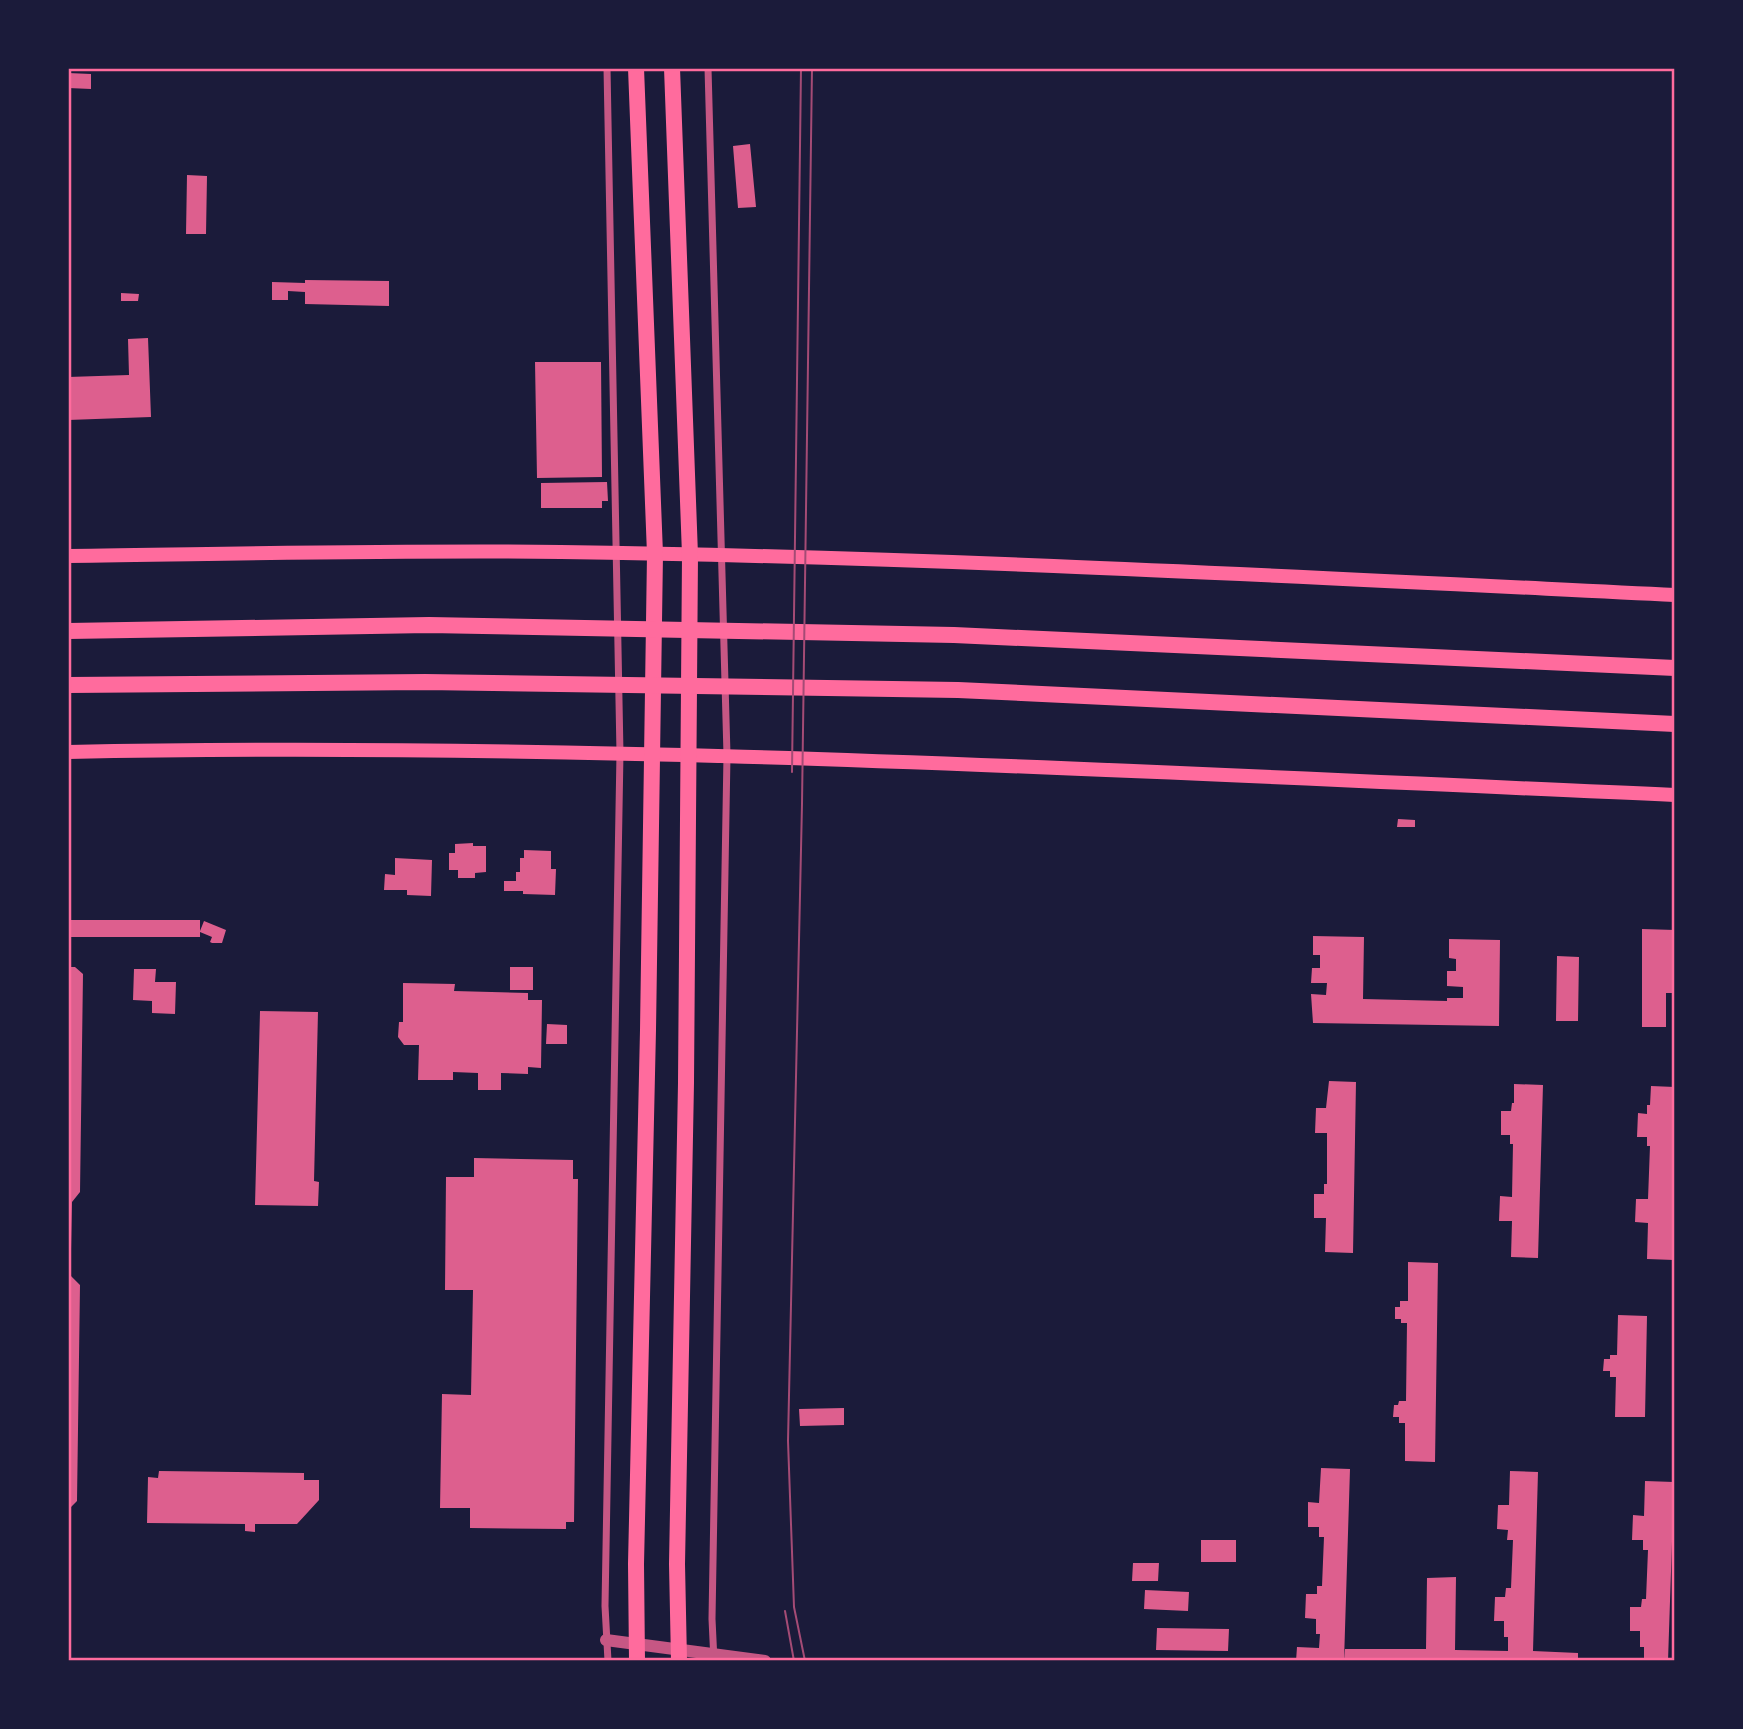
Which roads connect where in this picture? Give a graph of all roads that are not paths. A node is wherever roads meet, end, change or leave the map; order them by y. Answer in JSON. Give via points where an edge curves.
{"nodes":[{"id":1,"x":607,"y":68,"type":"edge"},
{"id":2,"x":636,"y":68,"type":"edge"},
{"id":3,"x":671,"y":68,"type":"edge"},
{"id":4,"x":708,"y":68,"type":"edge"},
{"id":5,"x":615,"y":553,"type":"junction"},
{"id":6,"x":655,"y":554,"type":"junction"},
{"id":7,"x":690,"y":555,"type":"junction"},
{"id":8,"x":68,"y":556,"type":"edge"},
{"id":9,"x":722,"y":556,"type":"junction"},
{"id":10,"x":1675,"y":595,"type":"edge"},
{"id":11,"x":68,"y":631,"type":"edge"},
{"id":12,"x":1675,"y":668,"type":"edge"},
{"id":13,"x":68,"y":685,"type":"edge"},
{"id":14,"x":1675,"y":724,"type":"edge"},
{"id":15,"x":68,"y":752,"type":"edge"},
{"id":16,"x":620,"y":753,"type":"junction"},
{"id":17,"x":651,"y":753,"type":"junction"},
{"id":18,"x":690,"y":754,"type":"junction"},
{"id":19,"x":727,"y":755,"type":"junction"},
{"id":20,"x":1675,"y":795,"type":"edge"},
{"id":21,"x":607,"y":1640,"type":"junction"},
{"id":22,"x":637,"y":1652,"type":"edge"},
{"id":23,"x":679,"y":1655,"type":"edge"},
{"id":24,"x":714,"y":1657,"type":"edge"},
{"id":25,"x":608,"y":1661,"type":"edge"},
{"id":26,"x":765,"y":1661,"type":"edge"}],
"edges":[{"from":1,"to":5,"type":"street"},
{"from":2,"to":6,"type":"main road"},
{"from":3,"to":7,"type":"main road"},
{"from":4,"to":9,"type":"street"},
{"from":5,"to":6,"type":"main road"},
{"from":5,"to":8,"type":"main road"},
{"from":5,"to":16,"type":"street"},
{"from":6,"to":7,"type":"main road"},
{"from":6,"to":17,"type":"main road"},
{"from":7,"to":9,"type":"main road"},
{"from":7,"to":18,"type":"main road"},
{"from":9,"to":10,"type":"main road","via":[[1146,569]]},
{"from":9,"to":19,"type":"street"},
{"from":11,"to":12,"type":"main road","via":[[429,625],[954,635]]},
{"from":13,"to":14,"type":"main road","via":[[425,682],[958,690]]},
{"from":15,"to":16,"type":"main road"},
{"from":16,"to":17,"type":"main road"},
{"from":16,"to":21,"type":"street"},
{"from":17,"to":18,"type":"main road"},
{"from":17,"to":22,"type":"main road"},
{"from":18,"to":19,"type":"main road"},
{"from":18,"to":23,"type":"main road"},
{"from":19,"to":20,"type":"main road"},
{"from":19,"to":24,"type":"street"},
{"from":21,"to":22,"type":"street"},
{"from":21,"to":25,"type":"street"},
{"from":22,"to":23,"type":"street"},
{"from":23,"to":24,"type":"street"},
{"from":24,"to":26,"type":"street"}]}
